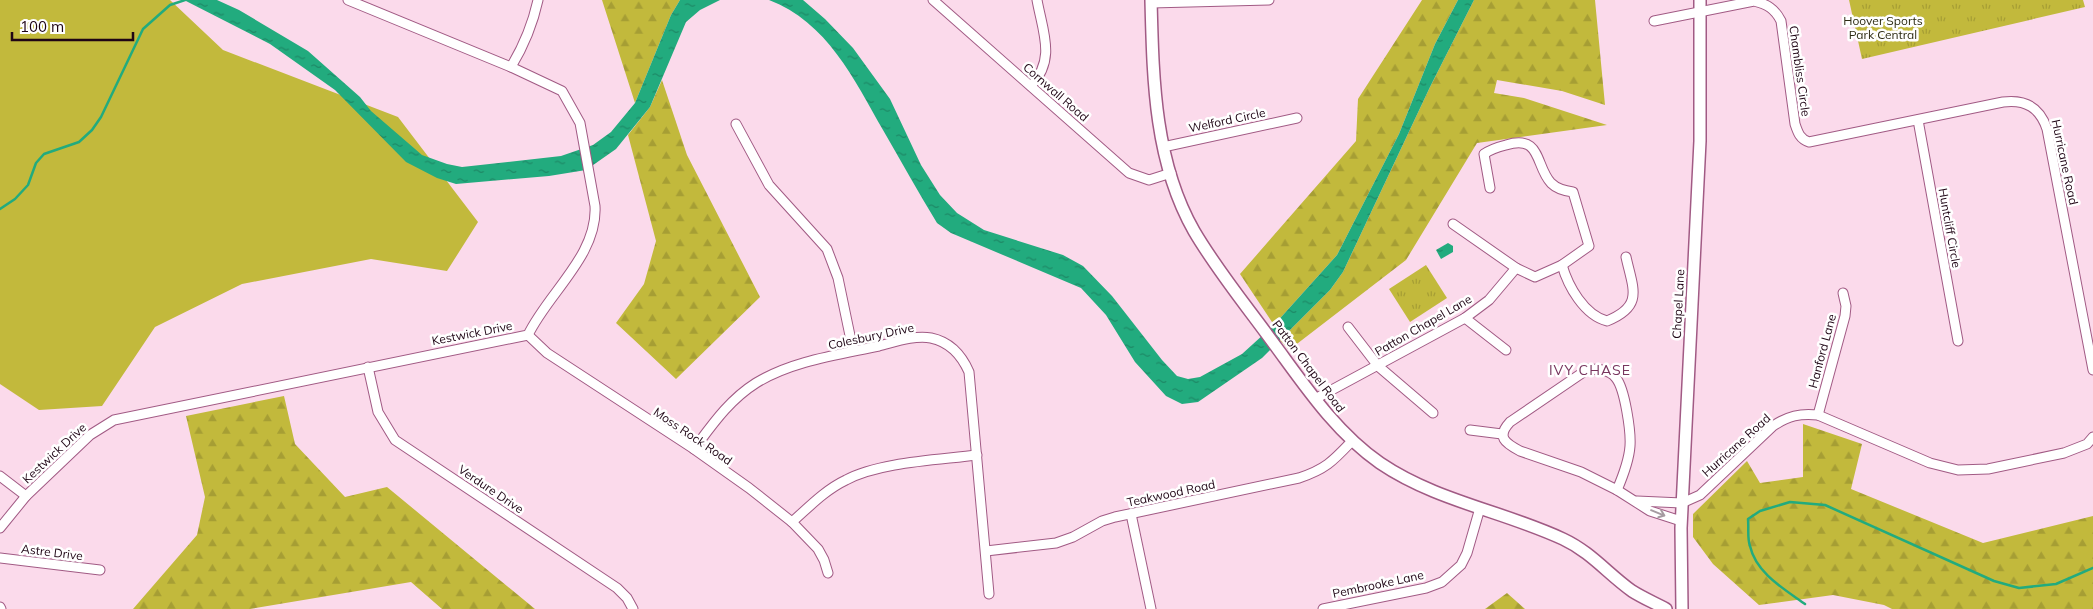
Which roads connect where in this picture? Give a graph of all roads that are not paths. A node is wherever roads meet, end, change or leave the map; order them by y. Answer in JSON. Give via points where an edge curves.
{"nodes":[{"id":1,"x":348,"y":0,"type":"edge"},
{"id":2,"x":538,"y":0,"type":"edge"},
{"id":3,"x":933,"y":0,"type":"edge"},
{"id":4,"x":1038,"y":0,"type":"edge"},
{"id":5,"x":1269,"y":0,"type":"edge"},
{"id":6,"x":1700,"y":0,"type":"edge"},
{"id":7,"x":1152,"y":1,"type":"edge"},
{"id":8,"x":360,"y":3,"type":"edge"},
{"id":9,"x":1700,"y":12,"type":"junction"},
{"id":10,"x":1654,"y":22,"type":"dead end"},
{"id":11,"x":511,"y":67,"type":"junction"},
{"id":12,"x":1031,"y":86,"type":"junction"},
{"id":13,"x":1297,"y":118,"type":"dead end"},
{"id":14,"x":1918,"y":120,"type":"junction"},
{"id":15,"x":736,"y":124,"type":"dead end"},
{"id":16,"x":1803,"y":140,"type":"joint"},
{"id":17,"x":1162,"y":147,"type":"junction"},
{"id":18,"x":1171,"y":173,"type":"junction"},
{"id":19,"x":1490,"y":188,"type":"dead end"},
{"id":20,"x":1453,"y":224,"type":"dead end"},
{"id":21,"x":1626,"y":257,"type":"dead end"},
{"id":22,"x":1562,"y":265,"type":"junction"},
{"id":23,"x":1516,"y":268,"type":"junction"},
{"id":24,"x":1843,"y":293,"type":"dead end"},
{"id":25,"x":1465,"y":318,"type":"junction"},
{"id":26,"x":1348,"y":327,"type":"dead end"},
{"id":27,"x":528,"y":335,"type":"junction"},
{"id":28,"x":1958,"y":341,"type":"dead end"},
{"id":29,"x":853,"y":350,"type":"junction"},
{"id":30,"x":1506,"y":350,"type":"dead end"},
{"id":31,"x":2092,"y":356,"type":"edge"},
{"id":32,"x":1378,"y":366,"type":"junction"},
{"id":33,"x":368,"y":367,"type":"junction"},
{"id":34,"x":2093,"y":370,"type":"edge"},
{"id":35,"x":1315,"y":399,"type":"junction"},
{"id":36,"x":1433,"y":413,"type":"dead end"},
{"id":37,"x":1818,"y":415,"type":"junction"},
{"id":38,"x":1470,"y":430,"type":"dead end"},
{"id":39,"x":1502,"y":434,"type":"junction"},
{"id":40,"x":2093,"y":437,"type":"edge"},
{"id":41,"x":1352,"y":441,"type":"junction"},
{"id":42,"x":694,"y":449,"type":"junction"},
{"id":43,"x":977,"y":455,"type":"junction"},
{"id":44,"x":0,"y":476,"type":"edge"},
{"id":45,"x":1617,"y":490,"type":"junction"},
{"id":46,"x":26,"y":496,"type":"junction"},
{"id":47,"x":1637,"y":501,"type":"junction"},
{"id":48,"x":1682,"y":503,"type":"junction"},
{"id":49,"x":1480,"y":508,"type":"junction"},
{"id":50,"x":1132,"y":514,"type":"junction"},
{"id":51,"x":1681,"y":521,"type":"junction"},
{"id":52,"x":792,"y":522,"type":"junction"},
{"id":53,"x":0,"y":528,"type":"edge"},
{"id":54,"x":986,"y":551,"type":"junction"},
{"id":55,"x":0,"y":558,"type":"edge"},
{"id":56,"x":100,"y":570,"type":"dead end"},
{"id":57,"x":828,"y":573,"type":"dead end"},
{"id":58,"x":989,"y":594,"type":"dead end"},
{"id":59,"x":633,"y":609,"type":"edge"},
{"id":60,"x":1151,"y":609,"type":"edge"},
{"id":61,"x":1323,"y":609,"type":"edge"},
{"id":62,"x":1666,"y":609,"type":"edge"},
{"id":63,"x":1682,"y":609,"type":"edge"}],
"edges":[{"from":1,"to":8,"type":"street","name":"Kestwick Drive"},
{"from":2,"to":11,"type":"street","via":[[532,22]]},
{"from":3,"to":12,"type":"street","name":"Cornwall Road"},
{"from":4,"to":12,"type":"street","via":[[1047,52],[1043,71]]},
{"from":5,"to":7,"type":"street"},
{"from":6,"to":9,"type":"street","name":"Chapel Lane"},
{"from":7,"to":17,"type":"street","name":"Patton Chapel Road","via":[[1156,103]]},
{"from":8,"to":11,"type":"street","name":"Kestwick Drive"},
{"from":9,"to":10,"type":"street","name":"Chambliss Circle"},
{"from":9,"to":16,"type":"street","name":"Chambliss Circle","via":[[1754,1],[1769,6],[1777,13],[1781,21],[1795,124]]},
{"from":9,"to":48,"type":"street","name":"Chapel Lane","via":[[1700,141]]},
{"from":11,"to":27,"type":"street","name":"Kestwick Drive","via":[[562,91],[574,110],[584,136],[596,216],[589,241],[536,317]]},
{"from":12,"to":18,"type":"street","name":"Cornwall Road","via":[[1129,173],[1148,180]]},
{"from":13,"to":17,"type":"street","name":"Welford Circle"},
{"from":14,"to":16,"type":"street","name":"Hurricane Road","via":[[1818,141]]},
{"from":14,"to":28,"type":"street","name":"Huntcliff Circle"},
{"from":14,"to":31,"type":"street","name":"Hurricane Road","via":[[2013,100],[2031,105],[2038,111],[2047,129]]},
{"from":15,"to":29,"type":"street","via":[[768,184],[827,249],[838,278]]},
{"from":17,"to":18,"type":"street","name":"Patton Chapel Road"},
{"from":18,"to":35,"type":"street","name":"Patton Chapel Road","via":[[1194,231]]},
{"from":19,"to":22,"type":"street","via":[[1484,154],[1490,149],[1514,142],[1528,145],[1536,152],[1550,183],[1573,192],[1589,246]]},
{"from":20,"to":23,"type":"street"},
{"from":21,"to":22,"type":"street","via":[[1633,303],[1607,321],[1578,298],[1566,279]]},
{"from":22,"to":23,"type":"street","via":[[1535,276]]},
{"from":23,"to":25,"type":"street","name":"Patton Chapel Lane","via":[[1489,300]]},
{"from":24,"to":37,"type":"street","name":"Hanford Lane","via":[[1845,316]]},
{"from":25,"to":30,"type":"street"},
{"from":25,"to":32,"type":"street","name":"Patton Chapel Lane"},
{"from":26,"to":32,"type":"street"},
{"from":27,"to":33,"type":"street","name":"Kestwick Drive"},
{"from":27,"to":42,"type":"street","name":"Moss Rock Road","via":[[547,354]]},
{"from":29,"to":42,"type":"street","name":"Colesbury Drive","via":[[786,368],[755,383],[726,406]]},
{"from":29,"to":43,"type":"street","name":"Colesbury Drive","via":[[923,338],[941,341],[957,352],[969,372]]},
{"from":31,"to":34,"type":"street","name":"Hurricane Road"},
{"from":32,"to":35,"type":"street","name":"Patton Chapel Lane"},
{"from":32,"to":36,"type":"street"},
{"from":33,"to":46,"type":"street","name":"Kestwick Drive","via":[[114,420],[90,435]]},
{"from":33,"to":59,"type":"street","name":"Verdure Drive","via":[[378,412],[396,440],[617,588]]},
{"from":35,"to":41,"type":"street","name":"Patton Chapel Road"},
{"from":37,"to":40,"type":"street","name":"Hurricane Road","via":[[1930,463],[1958,470],[1988,469],[2064,453],[2087,444]]},
{"from":37,"to":48,"type":"street","name":"Hurricane Road","via":[[1791,416],[1773,426],[1700,495]]},
{"from":38,"to":39,"type":"street"},
{"from":39,"to":45,"type":"street","via":[[1505,441],[1520,451],[1581,472]]},
{"from":39,"to":45,"type":"street","via":[[1510,422],[1588,369],[1610,373],[1616,377],[1622,391],[1630,444]]},
{"from":41,"to":49,"type":"street","name":"Patton Chapel Road","via":[[1410,480]]},
{"from":41,"to":50,"type":"street","name":"Teakwood Road","via":[[1318,472]]},
{"from":42,"to":52,"type":"street","name":"Moss Rock Road"},
{"from":43,"to":52,"type":"street","via":[[876,468],[857,474],[827,491]]},
{"from":43,"to":54,"type":"street","name":"Colesbury Drive"},
{"from":44,"to":46,"type":"street"},
{"from":45,"to":47,"type":"street"},
{"from":46,"to":53,"type":"street","name":"Kestwick Drive"},
{"from":47,"to":48,"type":"street"},
{"from":47,"to":51,"type":"street","one_way":true,"via":[[1650,511]]},
{"from":48,"to":51,"type":"street","name":"Chapel Lane"},
{"from":49,"to":61,"type":"street","name":"Pembrooke Lane","via":[[1462,565],[1442,582]]},
{"from":49,"to":62,"type":"street","name":"Patton Chapel Road","via":[[1522,522],[1579,548],[1631,590]]},
{"from":50,"to":54,"type":"street","name":"Teakwood Road","via":[[1102,521],[1056,543]]},
{"from":50,"to":60,"type":"street"},
{"from":51,"to":63,"type":"street","name":"Chapel Lane"},
{"from":52,"to":57,"type":"street","name":"Moss Rock Road","via":[[818,549]]},
{"from":54,"to":58,"type":"street","name":"Colesbury Drive"},
{"from":55,"to":56,"type":"street","name":"Astre Drive"}]}
